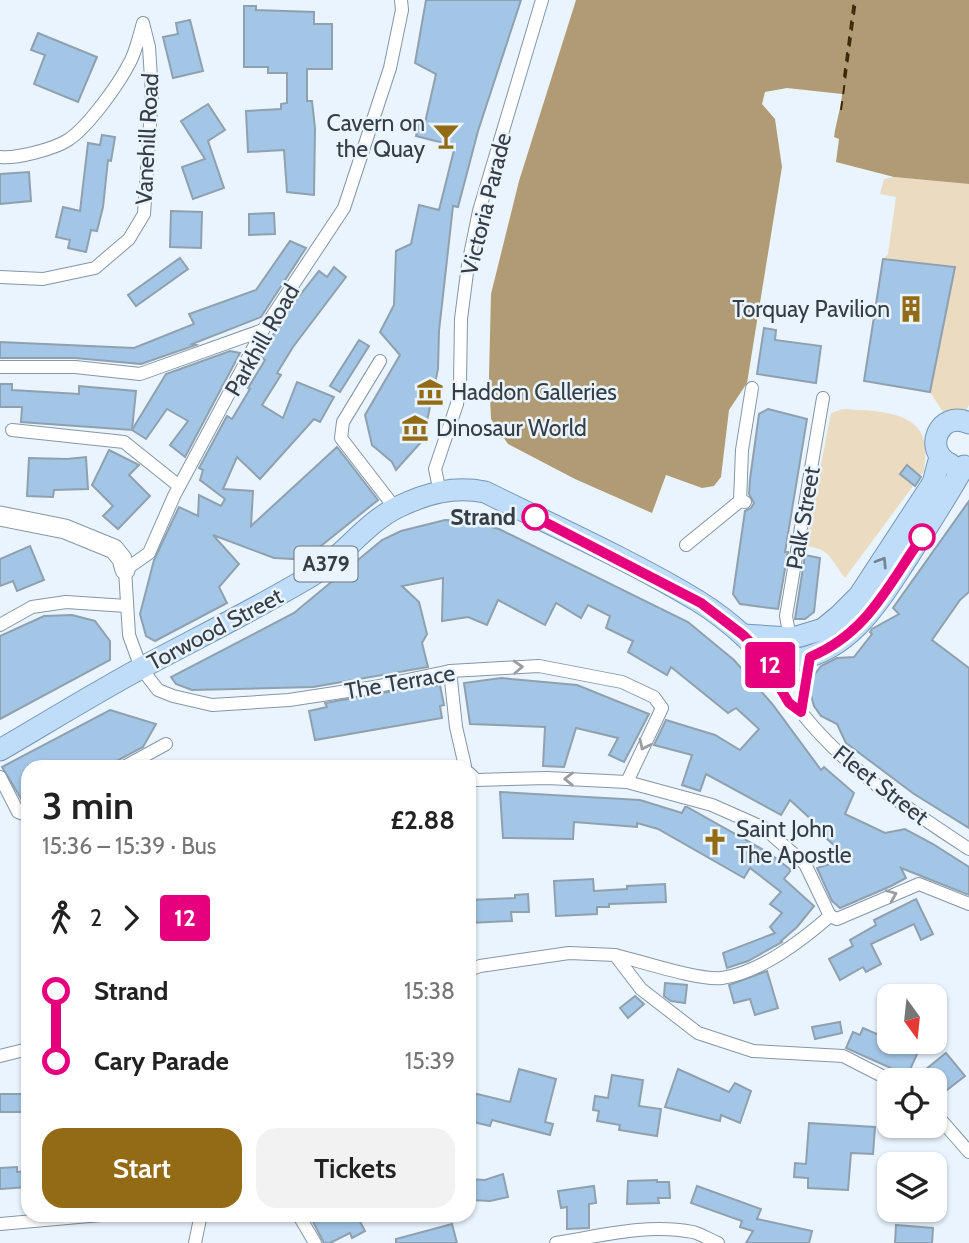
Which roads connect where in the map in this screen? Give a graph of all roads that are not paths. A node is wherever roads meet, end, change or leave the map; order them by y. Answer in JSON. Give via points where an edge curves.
{"nodes":[{"id":1,"x":401,"y":0,"type":"edge"},
{"id":2,"x":542,"y":0,"type":"edge"},
{"id":3,"x":0,"y":157,"type":"edge"},
{"id":4,"x":0,"y":277,"type":"edge"},
{"id":5,"x":263,"y":330,"type":"junction"},
{"id":6,"x":380,"y":361,"type":"dead end"},
{"id":7,"x":0,"y":367,"type":"edge"},
{"id":8,"x":752,"y":388,"type":"dead end"},
{"id":9,"x":823,"y":398,"type":"dead end"},
{"id":10,"x":968,"y":422,"type":"edge"},
{"id":11,"x":12,"y":430,"type":"dead end"},
{"id":12,"x":940,"y":457,"type":"junction"},
{"id":13,"x":966,"y":465,"type":"edge"},
{"id":14,"x":179,"y":486,"type":"junction"},
{"id":15,"x":440,"y":492,"type":"junction"},
{"id":16,"x":395,"y":508,"type":"junction"},
{"id":17,"x":0,"y":516,"type":"edge"},
{"id":18,"x":686,"y":545,"type":"dead end"},
{"id":19,"x":125,"y":570,"type":"junction"},
{"id":20,"x":127,"y":606,"type":"junction"},
{"id":21,"x":0,"y":625,"type":"edge"},
{"id":22,"x":743,"y":635,"type":"junction"},
{"id":23,"x":790,"y":638,"type":"junction"},
{"id":24,"x":141,"y":668,"type":"junction"},
{"id":25,"x":450,"y":671,"type":"junction"},
{"id":26,"x":801,"y":712,"type":"dead end"},
{"id":27,"x":166,"y":744,"type":"dead end"},
{"id":28,"x":0,"y":750,"type":"edge"},
{"id":29,"x":137,"y":760,"type":"edge"},
{"id":30,"x":464,"y":760,"type":"edge"},
{"id":31,"x":0,"y":777,"type":"edge"},
{"id":32,"x":476,"y":780,"type":"edge"},
{"id":33,"x":627,"y":782,"type":"junction"},
{"id":34,"x":21,"y":813,"type":"edge"},
{"id":35,"x":969,"y":849,"type":"edge"},
{"id":36,"x":969,"y":904,"type":"edge"},
{"id":37,"x":830,"y":916,"type":"junction"},
{"id":38,"x":615,"y":955,"type":"junction"},
{"id":39,"x":476,"y":967,"type":"edge"},
{"id":40,"x":21,"y":1051,"type":"edge"},
{"id":41,"x":0,"y":1056,"type":"edge"},
{"id":42,"x":877,"y":1073,"type":"edge"},
{"id":43,"x":947,"y":1127,"type":"edge"},
{"id":44,"x":969,"y":1152,"type":"edge"},
{"id":45,"x":22,"y":1222,"type":"edge"},
{"id":46,"x":199,"y":1222,"type":"edge"},
{"id":47,"x":303,"y":1222,"type":"edge"},
{"id":48,"x":0,"y":1224,"type":"edge"},
{"id":49,"x":655,"y":1236,"type":"edge"},
{"id":50,"x":195,"y":1243,"type":"edge"},
{"id":51,"x":315,"y":1243,"type":"edge"},
{"id":52,"x":556,"y":1243,"type":"edge"},
{"id":53,"x":718,"y":1243,"type":"edge"}],
"edges":[{"from":1,"to":5,"type":"street","name":"Parkhill Road","via":[[390,68],[344,208]]},
{"from":2,"to":15,"type":"street","name":"Victoria Parade","via":[[479,211],[461,319],[457,404],[435,469]]},
{"from":3,"to":4,"type":"street","name":"Vanehill Road","via":[[68,140],[116,88],[143,23],[152,94],[144,214],[129,239],[95,268],[43,279]]},
{"from":5,"to":7,"type":"street","via":[[140,374],[75,367]]},
{"from":5,"to":14,"type":"street","name":"Parkhill Road"},
{"from":6,"to":16,"type":"street","via":[[344,422],[341,438]]},
{"from":8,"to":18,"type":"street","via":[[742,450],[743,501]]},
{"from":9,"to":23,"type":"street","name":"Palk Street","via":[[786,616]]},
{"from":10,"to":12,"type":"main road","via":[[954,419],[937,433]]},
{"from":11,"to":14,"type":"street","via":[[124,442]]},
{"from":12,"to":13,"type":"main road","via":[[954,466]]},
{"from":23,"to":12,"type":"main road","one_way":true,"via":[[823,629],[859,596],[933,483]]},
{"from":13,"to":22,"type":"main road","number":"A379","via":[[881,599],[845,638],[810,657],[776,661],[767,659]]},
{"from":14,"to":19,"type":"street","name":"Parkhill Road","via":[[149,553]]},
{"from":15,"to":16,"type":"main road","name":"Torwood Street","number":"A379"},
{"from":15,"to":22,"type":"main road","name":"Torwood Street","number":"A379","via":[[462,488],[485,492],[669,584]]},
{"from":16,"to":24,"type":"main road","name":"Torwood Street","number":"A379","via":[[316,573]]},
{"from":17,"to":19,"type":"street","via":[[65,529],[114,549]]},
{"from":19,"to":20,"type":"street"},
{"from":20,"to":21,"type":"street","via":[[66,602],[32,607]]},
{"from":20,"to":24,"type":"street","via":[[129,635]]},
{"from":22,"to":23,"type":"main road"},
{"from":24,"to":25,"type":"street","name":"The Terrace","via":[[158,690],[212,705],[374,687]]},
{"from":24,"to":28,"type":"main road","name":"Torwood Street","number":"A379"},
{"from":25,"to":30,"type":"street"},
{"from":25,"to":33,"type":"street","name":"The Terrace","one_way":true,"via":[[539,666],[622,681],[654,697],[662,708]]},
{"from":26,"to":35,"type":"street","name":"Fleet Street","via":[[833,750],[909,810]]},
{"from":27,"to":29,"type":"street"},
{"from":31,"to":34,"type":"street"},
{"from":33,"to":32,"type":"street","one_way":true},
{"from":33,"to":37,"type":"street","via":[[712,805],[764,828],[805,864]]},
{"from":37,"to":36,"type":"street","one_way":true,"via":[[837,919],[853,914],[919,884]]},
{"from":37,"to":38,"type":"street","via":[[763,964],[721,978]]},
{"from":38,"to":39,"type":"street","via":[[569,953]]},
{"from":38,"to":42,"type":"street","via":[[641,989],[698,1033],[753,1051],[843,1056]]},
{"from":40,"to":41,"type":"street"},
{"from":43,"to":44,"type":"street"},
{"from":45,"to":48,"type":"street"},
{"from":46,"to":50,"type":"street"},
{"from":47,"to":51,"type":"street"},
{"from":49,"to":52,"type":"street","via":[[612,1232]]},
{"from":49,"to":53,"type":"street","via":[[694,1233]]}]}
